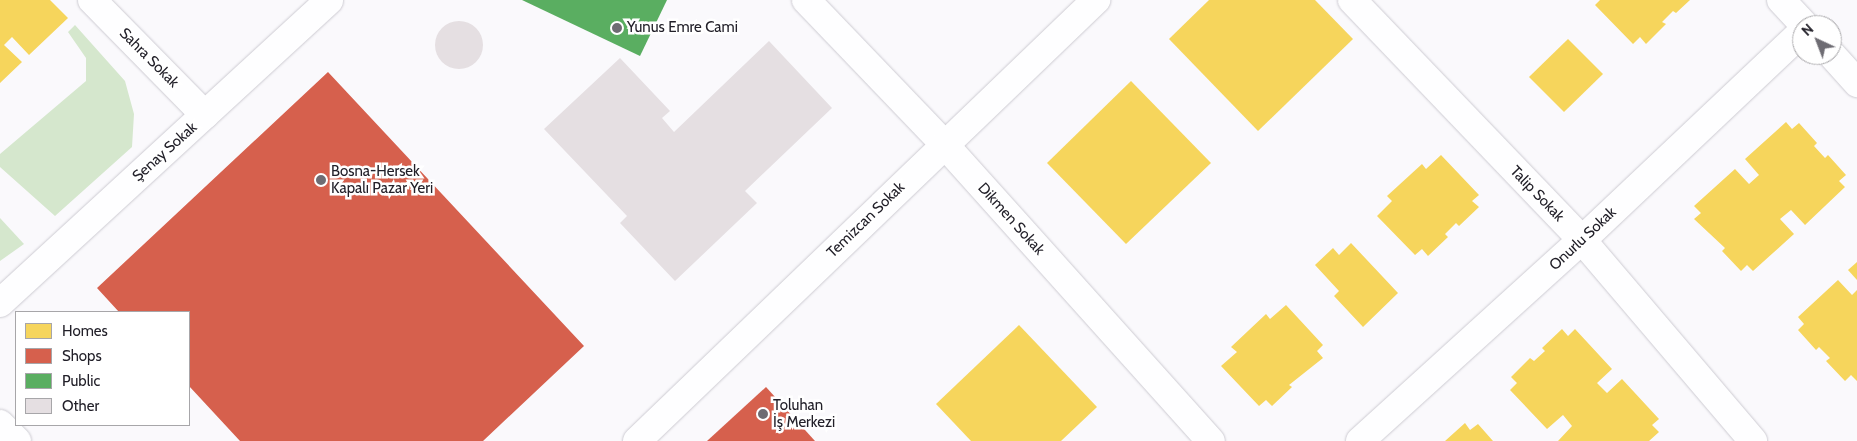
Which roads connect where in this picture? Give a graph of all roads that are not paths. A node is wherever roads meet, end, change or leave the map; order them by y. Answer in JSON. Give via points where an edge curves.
{"nodes":[{"id":1,"x":329,"y":0,"type":"edge"},
{"id":2,"x":806,"y":0,"type":"edge"},
{"id":3,"x":1096,"y":0,"type":"edge"},
{"id":4,"x":1352,"y":0,"type":"edge"},
{"id":5,"x":1781,"y":0,"type":"edge"},
{"id":6,"x":105,"y":4,"type":"edge"},
{"id":7,"x":1795,"y":15,"type":"edge"},
{"id":8,"x":1792,"y":41,"type":"edge"},
{"id":9,"x":1841,"y":65,"type":"edge"},
{"id":10,"x":1857,"y":83,"type":"edge"},
{"id":11,"x":205,"y":115,"type":"junction"},
{"id":12,"x":945,"y":145,"type":"junction"},
{"id":13,"x":1582,"y":240,"type":"junction"},
{"id":14,"x":0,"y":303,"type":"edge"},
{"id":15,"x":0,"y":424,"type":"edge"},
{"id":16,"x":16,"y":441,"type":"edge"},
{"id":17,"x":637,"y":441,"type":"edge"},
{"id":18,"x":1211,"y":441,"type":"edge"},
{"id":19,"x":1360,"y":441,"type":"edge"},
{"id":20,"x":1753,"y":441,"type":"edge"}],
"edges":[{"from":1,"to":11,"type":"street","name":"Şenay Sokak"},
{"from":2,"to":12,"type":"street","name":"Dikmen Sokak"},
{"from":3,"to":12,"type":"street","name":"Temizcan Sokak"},
{"from":4,"to":13,"type":"street","name":"Talip Sokak"},
{"from":5,"to":7,"type":"street"},
{"from":6,"to":11,"type":"street","name":"Sahra Sokak"},
{"from":8,"to":13,"type":"street","name":"Onurlu Sokak"},
{"from":9,"to":10,"type":"street"},
{"from":11,"to":14,"type":"street","name":"Şenay Sokak"},
{"from":12,"to":17,"type":"street","name":"Temizcan Sokak"},
{"from":12,"to":18,"type":"street","name":"Dikmen Sokak"},
{"from":13,"to":19,"type":"street","name":"Onurlu Sokak"},
{"from":13,"to":20,"type":"street","name":"Talip Sokak"},
{"from":15,"to":16,"type":"street"}]}
